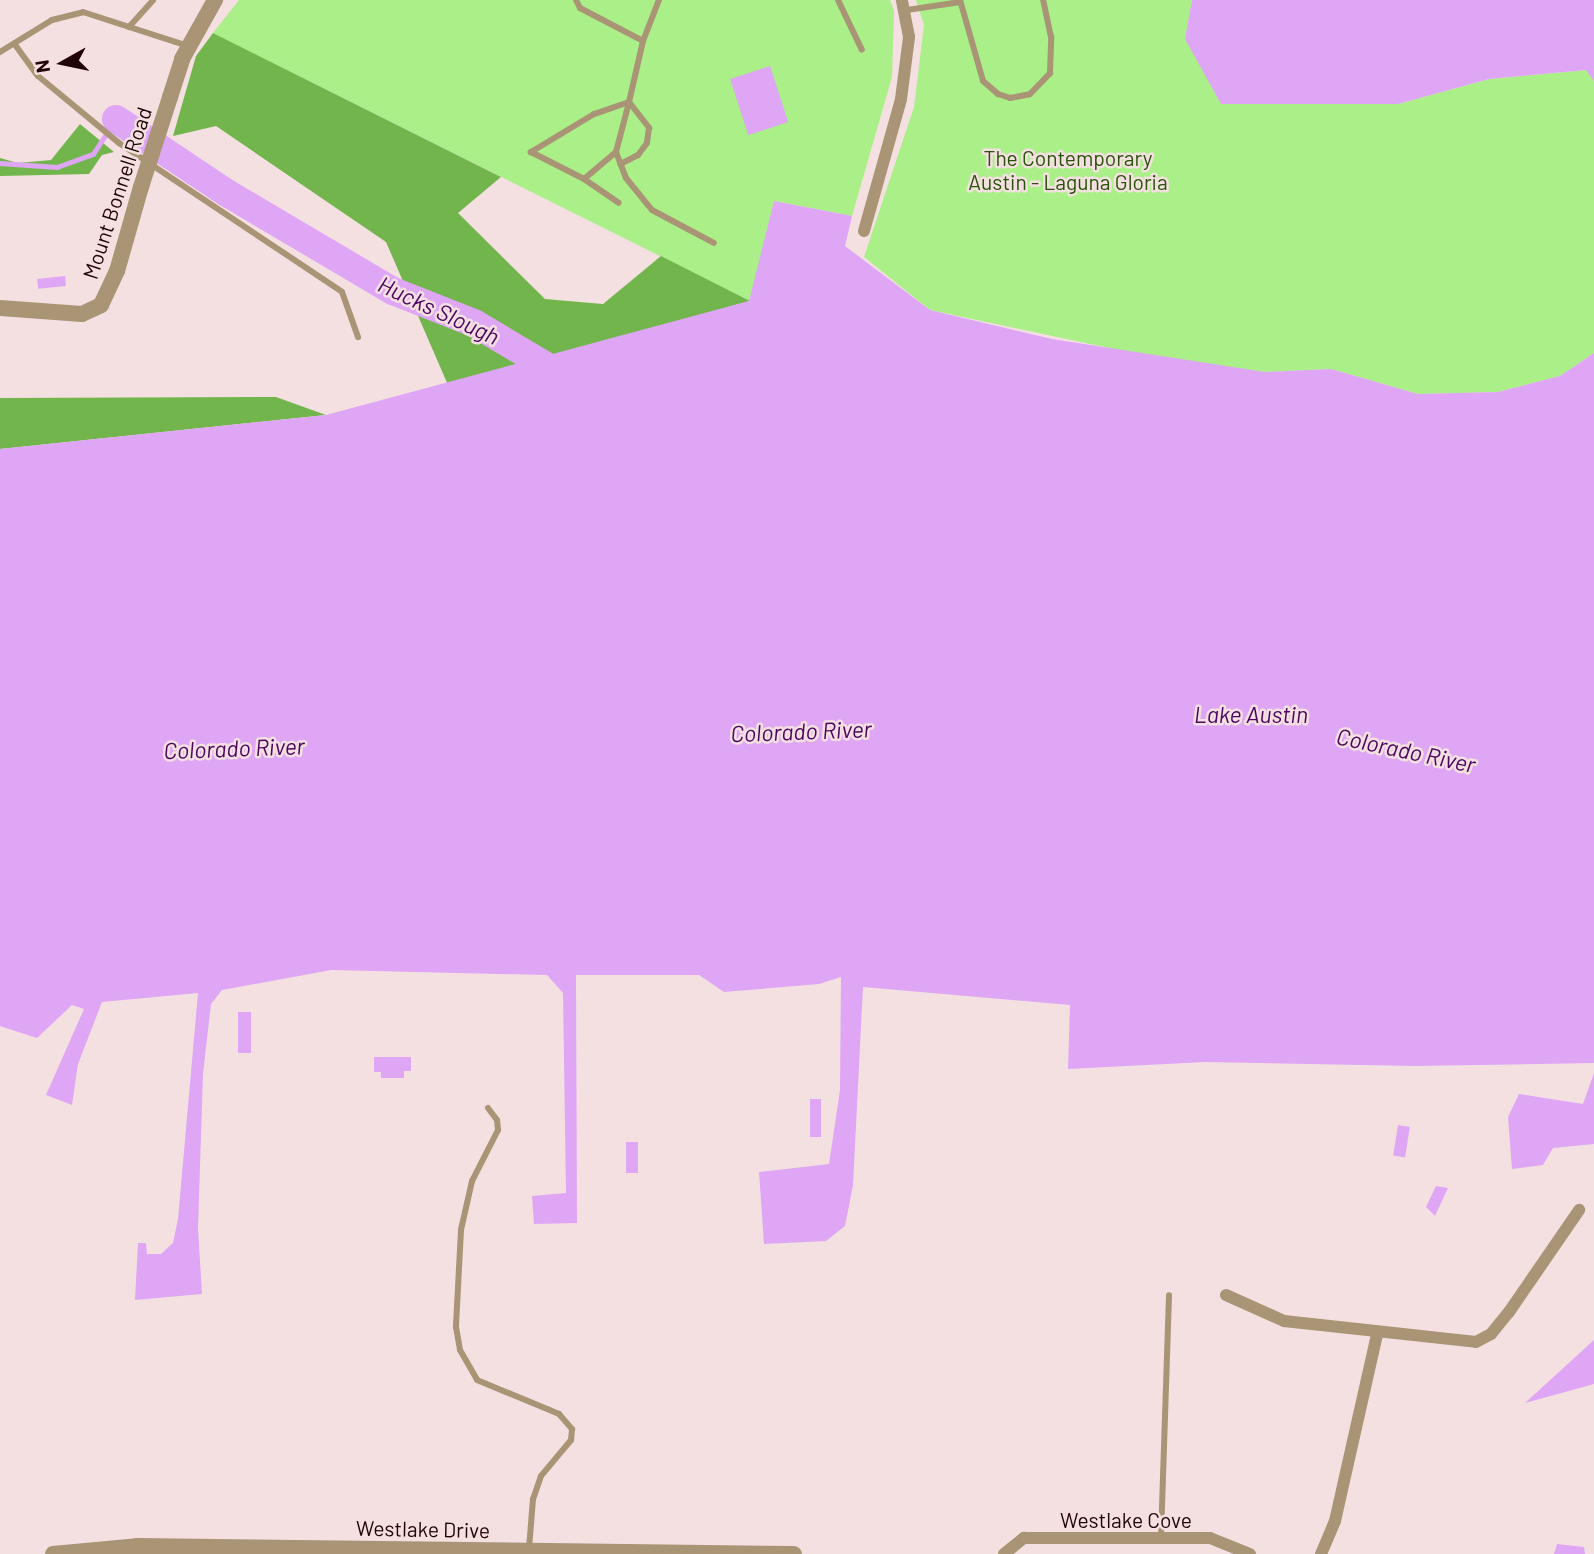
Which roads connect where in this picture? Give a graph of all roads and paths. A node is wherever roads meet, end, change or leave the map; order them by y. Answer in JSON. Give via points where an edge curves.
{"nodes":[{"id":1,"x":153,"y":0,"type":"edge"},
{"id":2,"x":215,"y":0,"type":"edge"},
{"id":3,"x":576,"y":0,"type":"edge"},
{"id":4,"x":659,"y":0,"type":"edge"},
{"id":5,"x":838,"y":0,"type":"edge"},
{"id":6,"x":1043,"y":0,"type":"edge"},
{"id":7,"x":960,"y":1,"type":"edge"},
{"id":8,"x":904,"y":5,"type":"edge"},
{"id":9,"x":129,"y":27,"type":"junction"},
{"id":10,"x":643,"y":41,"type":"junction"},
{"id":11,"x":16,"y":46,"type":"junction"},
{"id":12,"x":188,"y":46,"type":"junction"},
{"id":13,"x":862,"y":50,"type":"dead end"},
{"id":14,"x":0,"y":52,"type":"edge"},
{"id":15,"x":629,"y":102,"type":"junction"},
{"id":16,"x":616,"y":152,"type":"junction"},
{"id":17,"x":620,"y":164,"type":"junction"},
{"id":18,"x":584,"y":179,"type":"junction"},
{"id":19,"x":619,"y":203,"type":"dead end"},
{"id":20,"x":864,"y":231,"type":"dead end"},
{"id":21,"x":714,"y":243,"type":"dead end"},
{"id":22,"x":0,"y":308,"type":"edge"},
{"id":23,"x":358,"y":337,"type":"dead end"},
{"id":24,"x":488,"y":1108,"type":"dead end"},
{"id":25,"x":1579,"y":1210,"type":"dead end"},
{"id":26,"x":1169,"y":1295,"type":"dead end"},
{"id":27,"x":1226,"y":1295,"type":"dead end"},
{"id":28,"x":1377,"y":1335,"type":"junction"},
{"id":29,"x":1161,"y":1539,"type":"junction"},
{"id":30,"x":528,"y":1551,"type":"junction"},
{"id":31,"x":53,"y":1554,"type":"edge"},
{"id":32,"x":794,"y":1554,"type":"edge"},
{"id":33,"x":1004,"y":1554,"type":"edge"},
{"id":34,"x":1250,"y":1554,"type":"edge"},
{"id":35,"x":1321,"y":1554,"type":"edge"}],
"edges":[{"from":1,"to":9,"type":"lane"},
{"from":2,"to":12,"type":"street","name":"Mount Bonnell Road"},
{"from":3,"to":10,"type":"lane","via":[[580,8]]},
{"from":4,"to":10,"type":"lane"},
{"from":5,"to":13,"type":"lane"},
{"from":6,"to":7,"type":"lane","via":[[1051,37],[1050,73],[1030,94],[1010,98],[983,81]]},
{"from":7,"to":8,"type":"lane"},
{"from":8,"to":20,"type":"street","via":[[909,37],[901,99]]},
{"from":9,"to":11,"type":"lane","via":[[83,12],[52,20]]},
{"from":9,"to":12,"type":"lane"},
{"from":10,"to":15,"type":"lane"},
{"from":11,"to":14,"type":"lane"},
{"from":11,"to":23,"type":"lane","via":[[38,76],[119,143],[342,292]]},
{"from":12,"to":22,"type":"street","name":"Mount Bonnell Road","bridge":true,"via":[[117,271],[101,305],[82,314]]},
{"from":15,"to":16,"type":"lane"},
{"from":15,"to":17,"type":"lane","via":[[649,128],[647,143],[638,155]]},
{"from":15,"to":18,"type":"lane","via":[[594,114],[531,152]]},
{"from":16,"to":17,"type":"lane"},
{"from":16,"to":18,"type":"lane"},
{"from":17,"to":21,"type":"lane","via":[[652,210]]},
{"from":18,"to":19,"type":"lane"},
{"from":24,"to":30,"type":"lane","via":[[498,1120],[498,1130],[472,1181],[461,1230],[456,1326],[460,1350],[477,1380],[559,1415],[572,1429],[571,1440],[541,1476],[533,1499]]},
{"from":25,"to":28,"type":"street","via":[[1491,1334],[1476,1342],[1455,1343]]},
{"from":26,"to":29,"type":"lane"},
{"from":27,"to":28,"type":"street","via":[[1284,1321]]},
{"from":28,"to":35,"type":"street","via":[[1335,1521]]},
{"from":29,"to":33,"type":"street","name":"Westlake Cove","via":[[1024,1538]]},
{"from":29,"to":34,"type":"street","name":"Westlake Cove","via":[[1210,1538]]},
{"from":30,"to":31,"type":"street","name":"Westlake Drive","via":[[137,1546]]},
{"from":30,"to":32,"type":"street","name":"Westlake Drive"}]}
